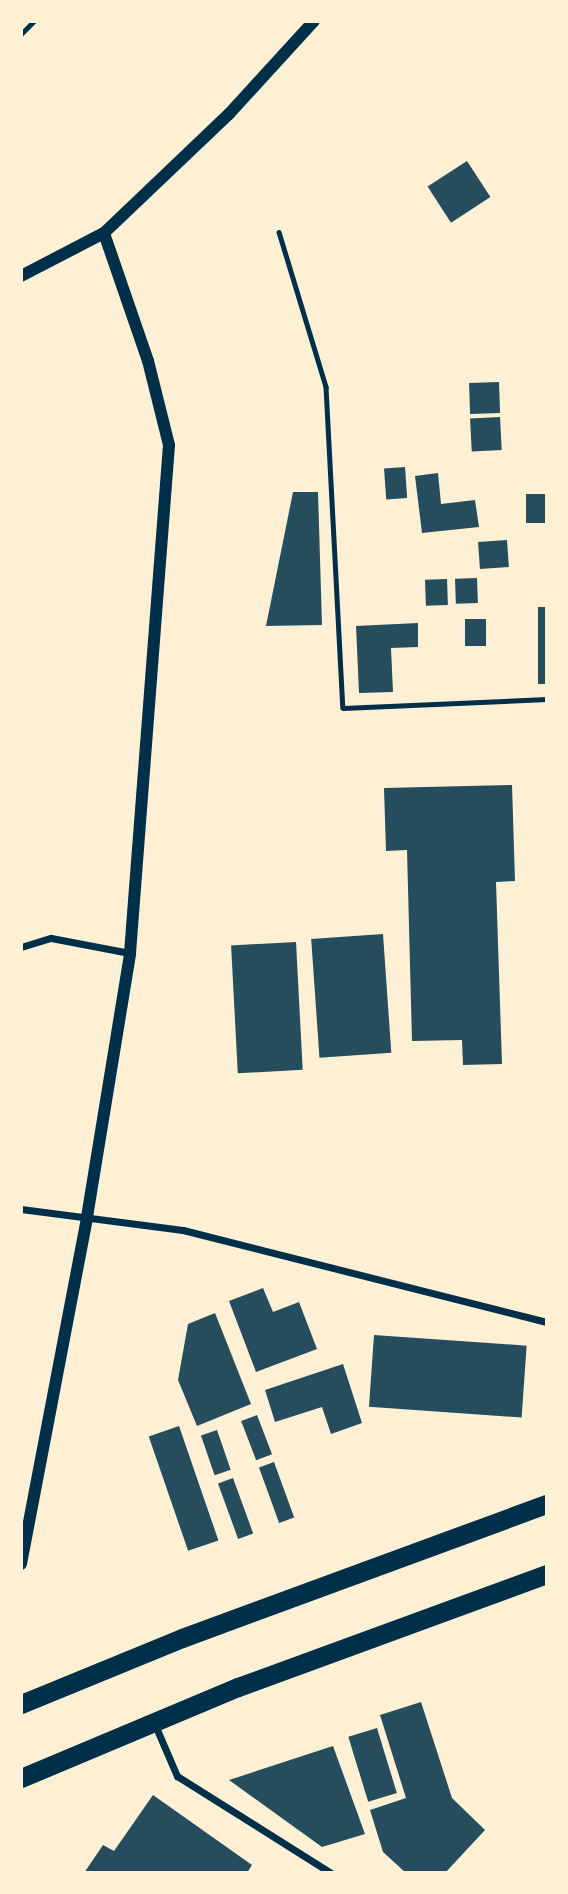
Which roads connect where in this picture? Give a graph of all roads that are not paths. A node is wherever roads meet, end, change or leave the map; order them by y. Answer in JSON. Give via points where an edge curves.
{"nodes":[{"id":1,"x":314,"y":21,"type":"edge"},
{"id":2,"x":104,"y":233,"type":"junction"},
{"id":3,"x":21,"y":276,"type":"edge"},
{"id":4,"x":21,"y":947,"type":"edge"},
{"id":5,"x":130,"y":953,"type":"junction"},
{"id":6,"x":21,"y":1209,"type":"edge"},
{"id":7,"x":88,"y":1217,"type":"junction"},
{"id":8,"x":547,"y":1322,"type":"edge"},
{"id":9,"x":547,"y":1504,"type":"edge"},
{"id":10,"x":21,"y":1564,"type":"edge"},
{"id":11,"x":547,"y":1574,"type":"edge"},
{"id":12,"x":21,"y":1704,"type":"edge"},
{"id":13,"x":154,"y":1723,"type":"junction"},
{"id":14,"x":21,"y":1778,"type":"edge"},
{"id":15,"x":331,"y":1873,"type":"edge"}],
"edges":[{"from":1,"to":2,"type":"street","via":[[229,114]]},
{"from":2,"to":3,"type":"street"},
{"from":2,"to":5,"type":"street","via":[[148,362],[169,445]]},
{"from":4,"to":5,"type":"street","via":[[51,938]]},
{"from":5,"to":7,"type":"street"},
{"from":6,"to":7,"type":"street"},
{"from":7,"to":8,"type":"street","via":[[183,1230]]},
{"from":7,"to":10,"type":"street"},
{"from":9,"to":12,"type":"highway","via":[[194,1634]]},
{"from":11,"to":13,"type":"highway","via":[[389,1630]]},
{"from":13,"to":14,"type":"highway"},
{"from":13,"to":15,"type":"street","via":[[177,1776]]}]}
